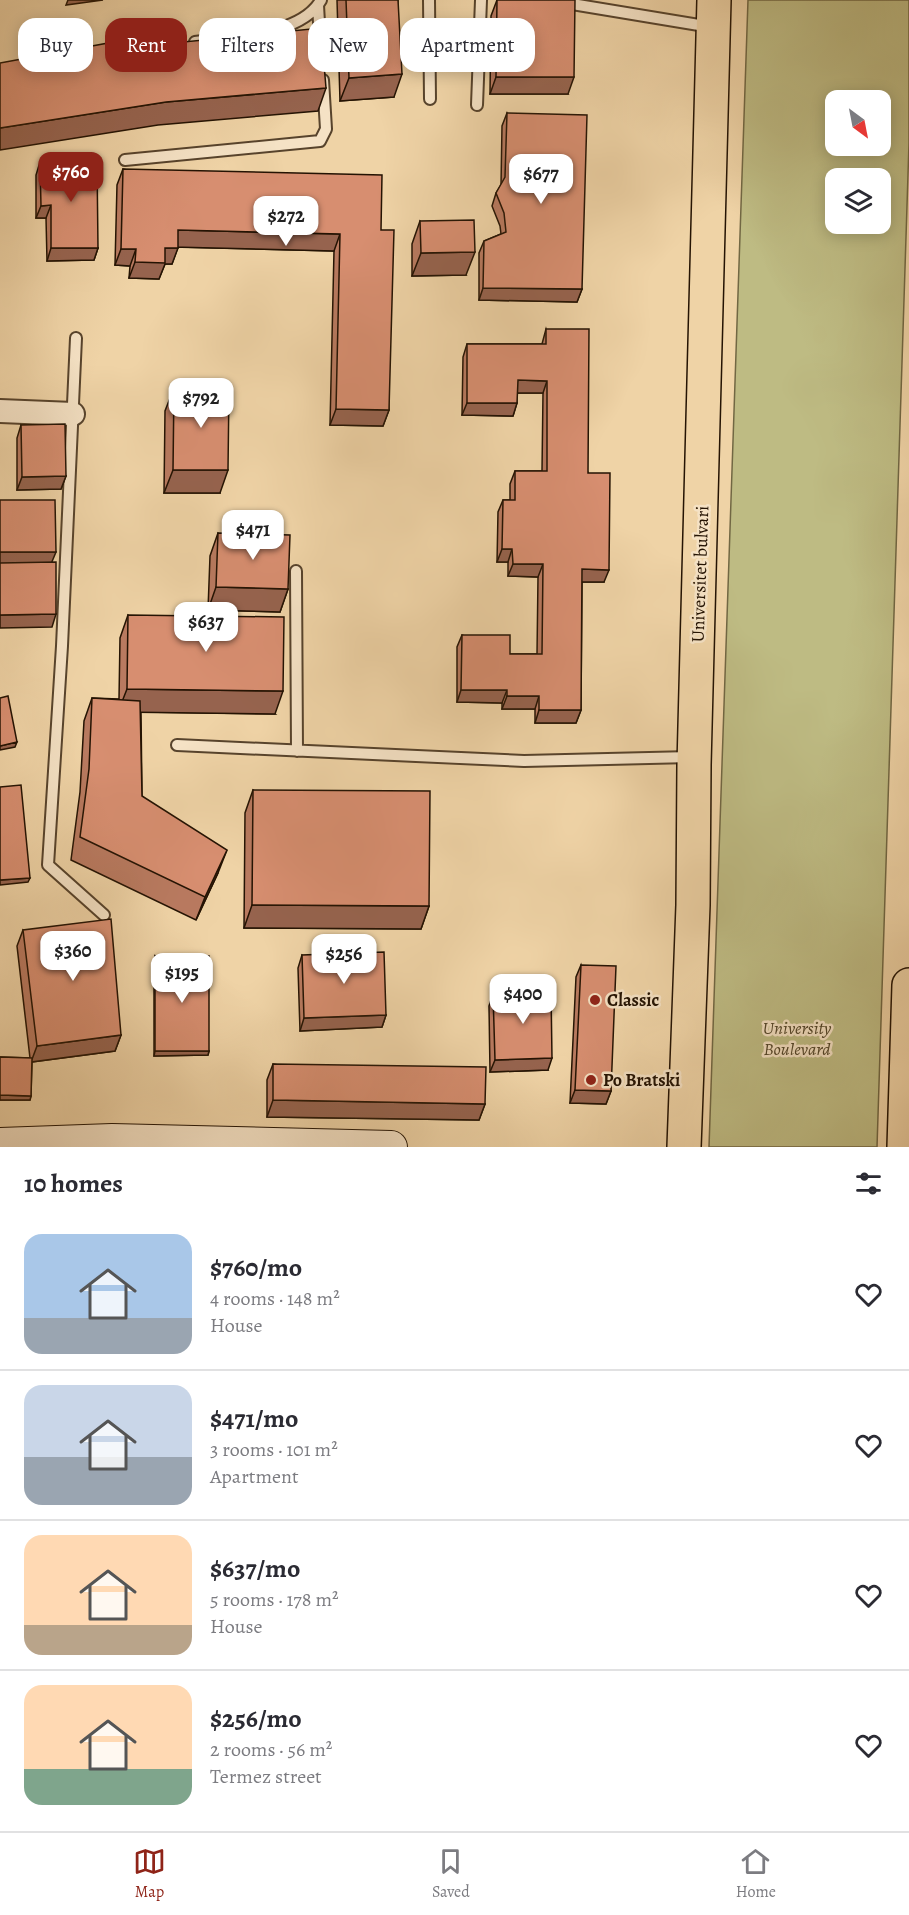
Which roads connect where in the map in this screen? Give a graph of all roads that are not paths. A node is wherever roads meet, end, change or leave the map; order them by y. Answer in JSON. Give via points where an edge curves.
{"nodes":[{"id":1,"x":429,"y":0,"type":"edge"},
{"id":2,"x":481,"y":0,"type":"edge"},
{"id":3,"x":548,"y":0,"type":"edge"},
{"id":4,"x":319,"y":3,"type":"edge"},
{"id":5,"x":714,"y":14,"type":"edge"},
{"id":6,"x":320,"y":18,"type":"edge"},
{"id":7,"x":187,"y":44,"type":"edge"},
{"id":8,"x":322,"y":73,"type":"edge"},
{"id":9,"x":430,"y":99,"type":"dead end"},
{"id":10,"x":477,"y":105,"type":"dead end"},
{"id":11,"x":125,"y":160,"type":"dead end"},
{"id":12,"x":76,"y":338,"type":"dead end"},
{"id":13,"x":0,"y":411,"type":"edge"},
{"id":14,"x":73,"y":414,"type":"junction"},
{"id":15,"x":296,"y":571,"type":"dead end"},
{"id":16,"x":177,"y":745,"type":"dead end"},
{"id":17,"x":297,"y":751,"type":"junction"},
{"id":18,"x":695,"y":757,"type":"junction"},
{"id":19,"x":104,"y":915,"type":"dead end"},
{"id":20,"x":909,"y":985,"type":"edge"},
{"id":21,"x":0,"y":1144,"type":"edge"},
{"id":22,"x":390,"y":1147,"type":"edge"},
{"id":23,"x":684,"y":1147,"type":"edge"},
{"id":24,"x":904,"y":1147,"type":"edge"}],
"edges":[{"from":1,"to":9,"type":"lane"},
{"from":2,"to":10,"type":"lane"},
{"from":3,"to":5,"type":"lane"},
{"from":4,"to":6,"type":"lane"},
{"from":4,"to":7,"type":"lane","via":[[292,26]]},
{"from":5,"to":18,"type":"main road","name":"Universitet bulvari"},
{"from":8,"to":11,"type":"lane","via":[[326,129],[320,141]]},
{"from":12,"to":14,"type":"lane"},
{"from":13,"to":14,"type":"street"},
{"from":14,"to":19,"type":"lane","via":[[48,865]]},
{"from":15,"to":17,"type":"lane"},
{"from":16,"to":17,"type":"lane"},
{"from":17,"to":18,"type":"lane","via":[[524,761]]},
{"from":18,"to":23,"type":"main road","name":"Universitet bulvari"},
{"from":20,"to":24,"type":"main road"},
{"from":21,"to":22,"type":"main road","via":[[112,1140]]}]}
